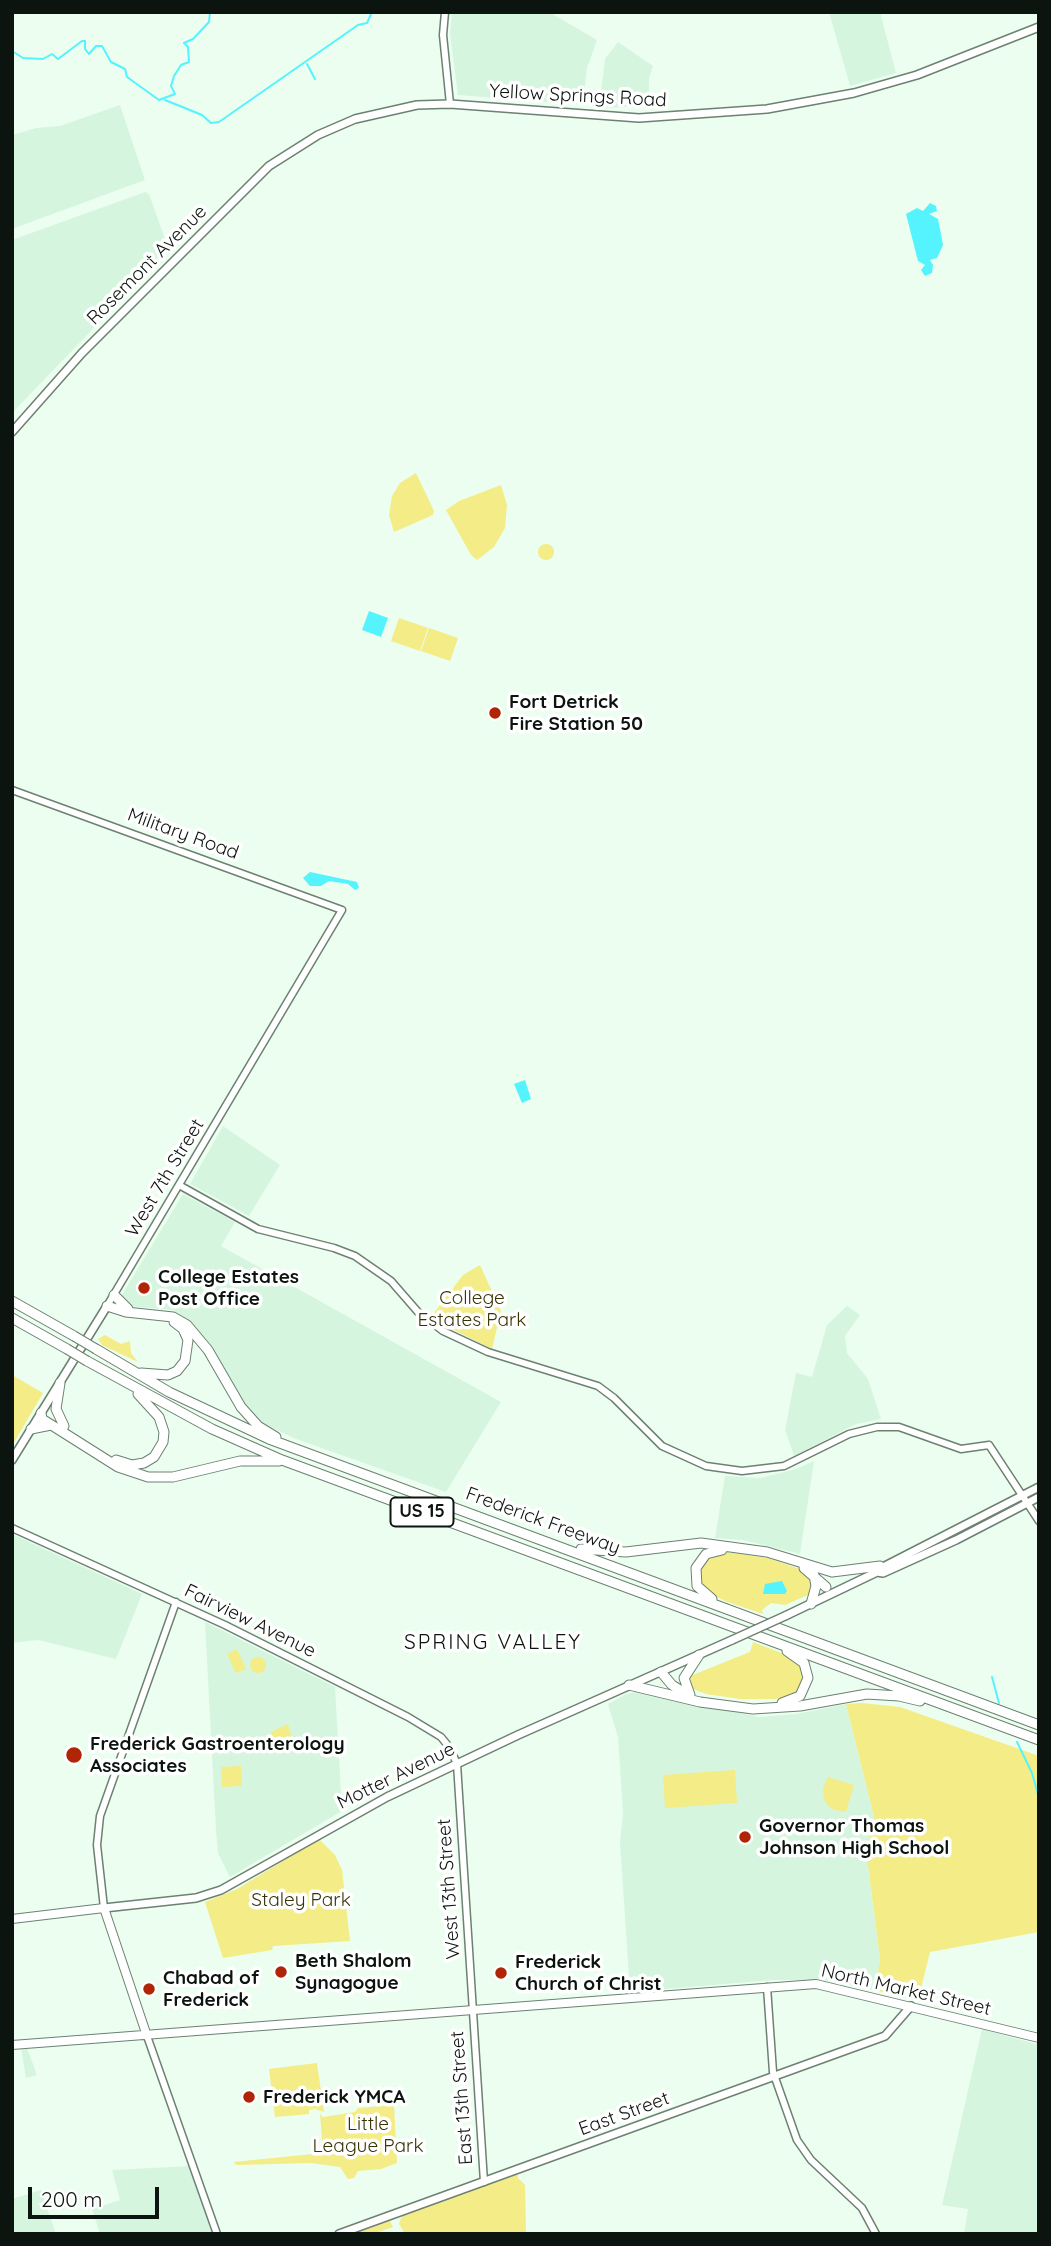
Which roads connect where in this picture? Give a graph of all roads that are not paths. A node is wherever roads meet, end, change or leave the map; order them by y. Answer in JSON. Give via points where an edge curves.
{"nodes":[{"id":1,"x":445,"y":12,"type":"edge"},
{"id":2,"x":1039,"y":27,"type":"edge"},
{"id":3,"x":450,"y":104,"type":"junction"},
{"id":4,"x":318,"y":135,"type":"joint"},
{"id":5,"x":12,"y":432,"type":"edge"},
{"id":6,"x":12,"y":790,"type":"edge"},
{"id":7,"x":342,"y":910,"type":"joint"},
{"id":8,"x":179,"y":1185,"type":"junction"},
{"id":9,"x":114,"y":1295,"type":"junction"},
{"id":10,"x":12,"y":1301,"type":"edge"},
{"id":11,"x":107,"y":1306,"type":"junction"},
{"id":12,"x":133,"y":1312,"type":"junction"},
{"id":13,"x":12,"y":1318,"type":"edge"},
{"id":14,"x":133,"y":1371,"type":"junction"},
{"id":15,"x":60,"y":1383,"type":"junction"},
{"id":16,"x":126,"y":1383,"type":"junction"},
{"id":17,"x":41,"y":1413,"type":"junction"},
{"id":18,"x":51,"y":1425,"type":"junction"},
{"id":19,"x":64,"y":1426,"type":"junction"},
{"id":20,"x":31,"y":1429,"type":"junction"},
{"id":21,"x":312,"y":1455,"type":"junction"},
{"id":22,"x":12,"y":1460,"type":"edge"},
{"id":23,"x":282,"y":1460,"type":"junction"},
{"id":24,"x":1039,"y":1487,"type":"edge"},
{"id":25,"x":1039,"y":1497,"type":"edge"},
{"id":26,"x":1024,"y":1500,"type":"junction"},
{"id":27,"x":1039,"y":1521,"type":"edge"},
{"id":28,"x":12,"y":1528,"type":"edge"},
{"id":29,"x":552,"y":1543,"type":"junction"},
{"id":30,"x":878,"y":1569,"type":"junction"},
{"id":31,"x":815,"y":1571,"type":"junction"},
{"id":32,"x":828,"y":1591,"type":"junction"},
{"id":33,"x":176,"y":1602,"type":"junction"},
{"id":34,"x":811,"y":1604,"type":"junction"},
{"id":35,"x":736,"y":1612,"type":"junction"},
{"id":36,"x":767,"y":1639,"type":"junction"},
{"id":37,"x":699,"y":1655,"type":"junction"},
{"id":38,"x":661,"y":1672,"type":"junction"},
{"id":39,"x":629,"y":1685,"type":"junction"},
{"id":40,"x":674,"y":1695,"type":"junction"},
{"id":41,"x":690,"y":1695,"type":"junction"},
{"id":42,"x":943,"y":1704,"type":"junction"},
{"id":43,"x":1039,"y":1725,"type":"edge"},
{"id":44,"x":1039,"y":1740,"type":"edge"},
{"id":45,"x":457,"y":1764,"type":"junction"},
{"id":46,"x":104,"y":1908,"type":"junction"},
{"id":47,"x":12,"y":1919,"type":"edge"},
{"id":48,"x":767,"y":1987,"type":"junction"},
{"id":49,"x":898,"y":2003,"type":"junction"},
{"id":50,"x":911,"y":2006,"type":"junction"},
{"id":51,"x":472,"y":2011,"type":"junction"},
{"id":52,"x":895,"y":2024,"type":"junction"},
{"id":53,"x":148,"y":2036,"type":"junction"},
{"id":54,"x":1039,"y":2038,"type":"edge"},
{"id":55,"x":12,"y":2045,"type":"edge"},
{"id":56,"x":774,"y":2077,"type":"junction"},
{"id":57,"x":484,"y":2182,"type":"junction"},
{"id":58,"x":218,"y":2234,"type":"edge"},
{"id":59,"x":338,"y":2234,"type":"edge"},
{"id":60,"x":876,"y":2234,"type":"edge"}],
"edges":[{"from":1,"to":3,"type":"street"},
{"from":2,"to":3,"type":"main road","name":"Yellow Springs Road","via":[[917,75],[854,93],[767,109],[639,117]]},
{"from":3,"to":4,"type":"main road","name":"Yellow Springs Road","via":[[384,111]]},
{"from":4,"to":5,"type":"main road","name":"Rosemont Avenue","via":[[269,166],[231,201],[82,352]]},
{"from":6,"to":7,"type":"street","name":"Military Road"},
{"from":7,"to":8,"type":"street","name":"West 7th Street"},
{"from":8,"to":9,"type":"street","name":"West 7th Street"},
{"from":8,"to":26,"type":"street","via":[[258,1229],[355,1256],[391,1281],[418,1312],[443,1331],[488,1352],[598,1387],[662,1446],[706,1466],[741,1471],[784,1466],[849,1434],[877,1427],[911,1430],[961,1449],[989,1445]]},
{"from":9,"to":11,"type":"street","name":"West 7th Street"},
{"from":9,"to":12,"type":"highway"},
{"from":10,"to":14,"type":"highway","name":"Frederick Freeway","number":"US 15","bridge":true},
{"from":11,"to":12,"type":"highway"},
{"from":11,"to":14,"type":"highway","via":[[121,1316],[175,1322],[187,1336],[188,1355],[177,1371],[161,1376]]},
{"from":11,"to":15,"type":"main road","name":"West 7th Street"},
{"from":12,"to":21,"type":"highway","via":[[165,1315],[187,1325],[208,1350],[247,1415]]},
{"from":13,"to":16,"type":"highway","name":"Frederick Freeway","number":"US 15","bridge":true},
{"from":14,"to":21,"type":"highway","name":"Frederick Freeway","number":"US 15","via":[[220,1418]]},
{"from":15,"to":17,"type":"main road","name":"West 7th Street"},
{"from":15,"to":19,"type":"highway","via":[[56,1409]]},
{"from":16,"to":19,"type":"highway","via":[[163,1426],[163,1442],[154,1457],[139,1464],[120,1462]]},
{"from":16,"to":23,"type":"highway","name":"Frederick Freeway","number":"US 15"},
{"from":17,"to":18,"type":"highway"},
{"from":17,"to":19,"type":"highway"},
{"from":17,"to":20,"type":"main road","name":"West 7th Street"},
{"from":18,"to":20,"type":"highway"},
{"from":18,"to":23,"type":"highway","via":[[118,1467],[148,1477],[173,1477],[240,1461]]},
{"from":20,"to":22,"type":"main road","name":"West 7th Street"},
{"from":21,"to":29,"type":"highway","name":"Frederick Freeway","number":"US 15"},
{"from":23,"to":36,"type":"highway","name":"Frederick Freeway","number":"US 15"},
{"from":24,"to":26,"type":"main road"},
{"from":25,"to":26,"type":"main road"},
{"from":26,"to":27,"type":"street"},
{"from":26,"to":30,"type":"main road","name":"Motter Avenue"},
{"from":28,"to":33,"type":"street","name":"Fairview Avenue"},
{"from":29,"to":31,"type":"highway","via":[[607,1552],[701,1544],[741,1547],[779,1555]]},
{"from":29,"to":35,"type":"highway","name":"Frederick Freeway","number":"US 15"},
{"from":30,"to":31,"type":"highway"},
{"from":30,"to":32,"type":"main road","name":"Motter Avenue"},
{"from":31,"to":32,"type":"highway"},
{"from":31,"to":34,"type":"highway"},
{"from":31,"to":35,"type":"highway","via":[[765,1556],[710,1552],[696,1568],[697,1586]]},
{"from":32,"to":34,"type":"main road","name":"Motter Avenue"},
{"from":33,"to":45,"type":"street","name":"Fairview Avenue","via":[[427,1727],[441,1737]]},
{"from":33,"to":46,"type":"street","via":[[100,1816],[97,1845]]},
{"from":34,"to":37,"type":"main road","name":"Motter Avenue","bridge":true},
{"from":35,"to":43,"type":"highway","name":"Frederick Freeway","number":"US 15"},
{"from":36,"to":41,"type":"highway","via":[[807,1668],[807,1684],[796,1699],[744,1703]]},
{"from":36,"to":42,"type":"highway","name":"Frederick Freeway","number":"US 15"},
{"from":37,"to":38,"type":"main road","name":"Motter Avenue"},
{"from":37,"to":41,"type":"highway","via":[[684,1678]]},
{"from":38,"to":39,"type":"main road","name":"Motter Avenue"},
{"from":38,"to":40,"type":"highway","via":[[662,1681]]},
{"from":38,"to":41,"type":"highway"},
{"from":39,"to":40,"type":"highway"},
{"from":39,"to":45,"type":"main road","name":"Motter Avenue"},
{"from":40,"to":42,"type":"highway","via":[[753,1709],[867,1694]]},
{"from":42,"to":44,"type":"highway","name":"Frederick Freeway","number":"US 15"},
{"from":45,"to":46,"type":"main road","name":"Motter Avenue","via":[[345,1818],[221,1890],[196,1898]]},
{"from":45,"to":51,"type":"street","name":"West 13th Street"},
{"from":46,"to":47,"type":"main road","name":"Motter Avenue"},
{"from":46,"to":53,"type":"main road"},
{"from":48,"to":49,"type":"main road","name":"North Market Street","via":[[827,1985]]},
{"from":48,"to":51,"type":"main road","name":"North Market Street"},
{"from":48,"to":56,"type":"street"},
{"from":49,"to":50,"type":"main road","name":"North Market Street"},
{"from":49,"to":52,"type":"main road"},
{"from":50,"to":52,"type":"main road","name":"East Street"},
{"from":50,"to":54,"type":"main road","name":"North Market Street"},
{"from":51,"to":53,"type":"main road","name":"North Market Street"},
{"from":51,"to":57,"type":"street","name":"East 13th Street"},
{"from":52,"to":56,"type":"main road","name":"East Street","via":[[885,2036]]},
{"from":53,"to":55,"type":"main road","name":"North Market Street"},
{"from":53,"to":58,"type":"street"},
{"from":56,"to":57,"type":"main road","name":"East Street"},
{"from":56,"to":60,"type":"street","via":[[801,2147],[862,2208]]},
{"from":57,"to":59,"type":"main road","name":"East Street"}]}
